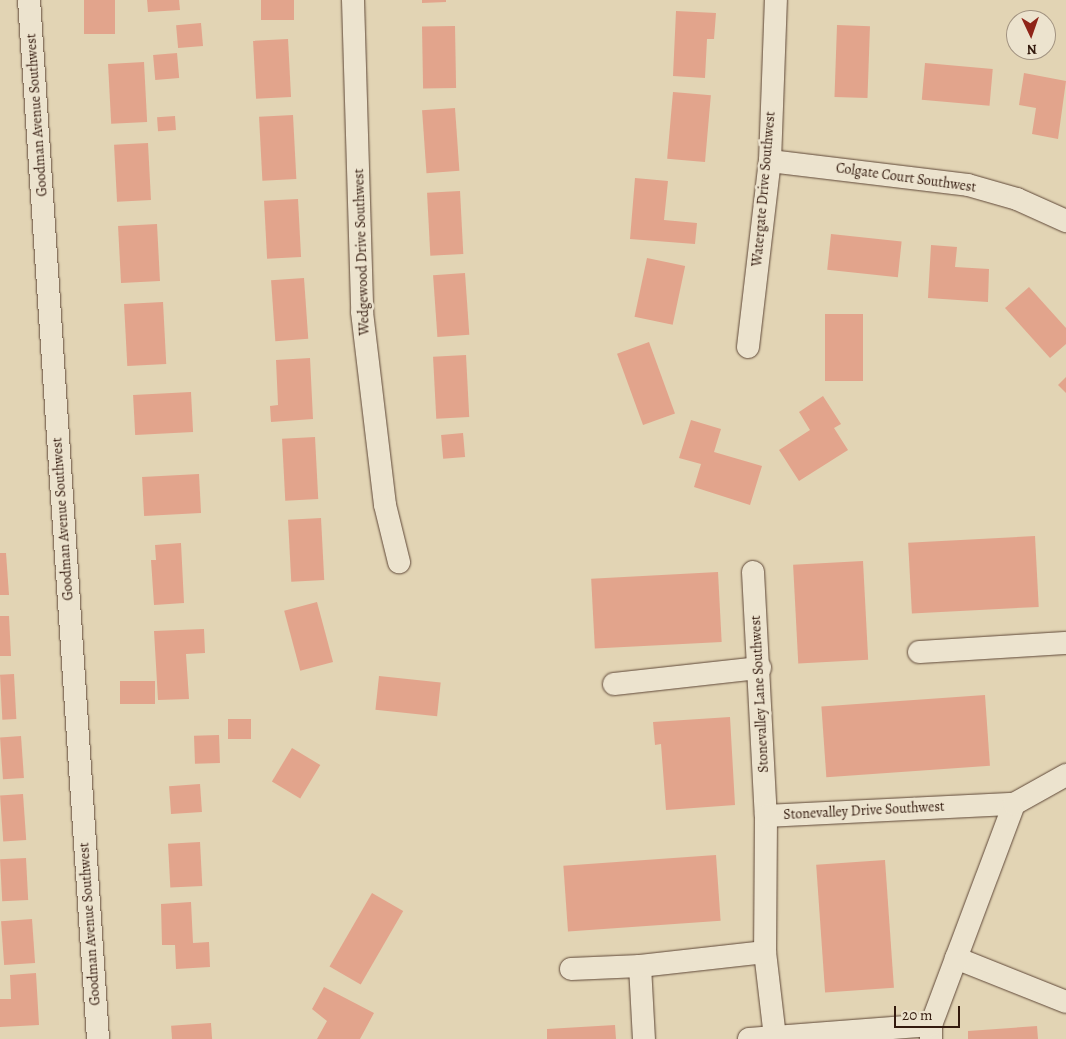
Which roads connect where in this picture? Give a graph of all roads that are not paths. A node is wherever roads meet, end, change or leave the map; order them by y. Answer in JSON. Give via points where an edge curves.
{"nodes":[{"id":1,"x":29,"y":0,"type":"edge"},
{"id":2,"x":354,"y":0,"type":"edge"},
{"id":3,"x":776,"y":0,"type":"edge"},
{"id":4,"x":770,"y":161,"type":"junction"},
{"id":5,"x":1066,"y":221,"type":"edge"},
{"id":6,"x":748,"y":347,"type":"dead end"},
{"id":7,"x":399,"y":562,"type":"dead end"},
{"id":8,"x":753,"y":572,"type":"dead end"},
{"id":9,"x":1066,"y":643,"type":"edge"},
{"id":10,"x":919,"y":652,"type":"dead end"},
{"id":11,"x":760,"y":668,"type":"junction"},
{"id":12,"x":614,"y":684,"type":"dead end"},
{"id":13,"x":1066,"y":776,"type":"edge"},
{"id":14,"x":1014,"y":804,"type":"junction"},
{"id":15,"x":766,"y":816,"type":"junction"},
{"id":16,"x":766,"y":952,"type":"junction"},
{"id":17,"x":956,"y":958,"type":"junction"},
{"id":18,"x":640,"y":966,"type":"junction"},
{"id":19,"x":571,"y":969,"type":"dead end"},
{"id":20,"x":1066,"y":1002,"type":"edge"},
{"id":21,"x":931,"y":1032,"type":"edge"},
{"id":22,"x":775,"y":1037,"type":"junction"},
{"id":23,"x":98,"y":1039,"type":"edge"},
{"id":24,"x":644,"y":1039,"type":"edge"},
{"id":25,"x":749,"y":1039,"type":"edge"}],
"edges":[{"from":1,"to":23,"type":"street","name":"Goodman Avenue Southwest"},
{"from":2,"to":7,"type":"street","name":"Wedgewood Drive Southwest","via":[[362,312],[385,506]]},
{"from":3,"to":4,"type":"street","name":"Watergate Drive Southwest"},
{"from":4,"to":5,"type":"street","name":"Colgate Court Southwest","via":[[968,185],[1017,199]]},
{"from":4,"to":6,"type":"street","name":"Watergate Drive Southwest"},
{"from":8,"to":11,"type":"street","name":"Stonevalley Lane Southwest"},
{"from":9,"to":10,"type":"street"},
{"from":11,"to":12,"type":"street"},
{"from":11,"to":15,"type":"street","name":"Stonevalley Lane Southwest"},
{"from":13,"to":14,"type":"street"},
{"from":14,"to":15,"type":"street","name":"Stonevalley Drive Southwest"},
{"from":14,"to":17,"type":"street"},
{"from":15,"to":16,"type":"street","name":"Stonevalley Drive Southwest"},
{"from":16,"to":18,"type":"street"},
{"from":16,"to":22,"type":"street"},
{"from":17,"to":20,"type":"street"},
{"from":17,"to":21,"type":"street"},
{"from":18,"to":19,"type":"street"},
{"from":18,"to":24,"type":"street"},
{"from":21,"to":22,"type":"street"},
{"from":22,"to":25,"type":"street"}]}
